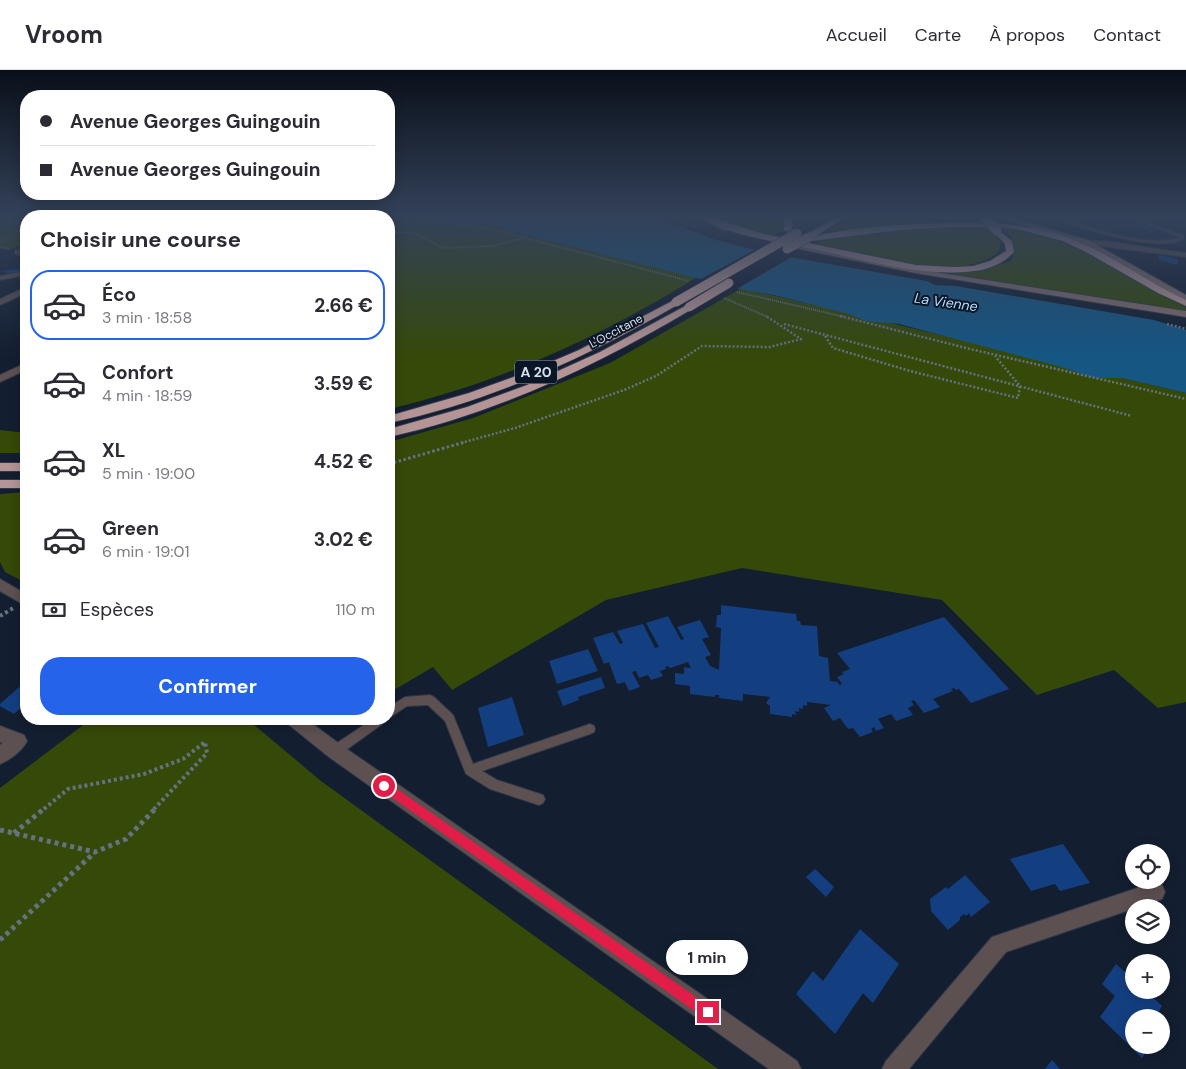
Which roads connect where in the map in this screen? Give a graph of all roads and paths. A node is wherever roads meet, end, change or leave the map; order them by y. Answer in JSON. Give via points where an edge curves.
{"nodes":[{"id":1,"x":626,"y":265,"type":"edge"},
{"id":2,"x":748,"y":265,"type":"edge"},
{"id":3,"x":752,"y":265,"type":"edge"},
{"id":4,"x":882,"y":265,"type":"edge"},
{"id":5,"x":907,"y":265,"type":"edge"},
{"id":6,"x":990,"y":265,"type":"edge"},
{"id":7,"x":1115,"y":265,"type":"edge"},
{"id":8,"x":1127,"y":265,"type":"edge"},
{"id":9,"x":20,"y":274,"type":"edge"},
{"id":10,"x":1,"y":277,"type":"edge"},
{"id":11,"x":678,"y":279,"type":"junction"},
{"id":12,"x":696,"y":283,"type":"dead end"},
{"id":13,"x":686,"y":284,"type":"dead end"},
{"id":14,"x":733,"y":291,"type":"dead end"},
{"id":15,"x":20,"y":293,"type":"edge"},
{"id":16,"x":718,"y":296,"type":"dead end"},
{"id":17,"x":1186,"y":298,"type":"edge"},
{"id":18,"x":0,"y":302,"type":"edge"},
{"id":19,"x":1186,"y":303,"type":"edge"},
{"id":20,"x":1186,"y":314,"type":"edge"},
{"id":21,"x":781,"y":324,"type":"junction"},
{"id":22,"x":825,"y":336,"type":"junction"},
{"id":23,"x":995,"y":355,"type":"junction"},
{"id":24,"x":20,"y":369,"type":"edge"},
{"id":25,"x":0,"y":379,"type":"edge"},
{"id":26,"x":1020,"y":386,"type":"junction"},
{"id":27,"x":1186,"y":399,"type":"edge"},
{"id":28,"x":1132,"y":416,"type":"dead end"},
{"id":29,"x":395,"y":418,"type":"edge"},
{"id":30,"x":395,"y":431,"type":"edge"},
{"id":31,"x":395,"y":462,"type":"edge"},
{"id":32,"x":0,"y":467,"type":"edge"},
{"id":33,"x":20,"y":467,"type":"edge"},
{"id":34,"x":0,"y":484,"type":"edge"},
{"id":35,"x":20,"y":484,"type":"edge"},
{"id":36,"x":0,"y":584,"type":"edge"},
{"id":37,"x":20,"y":597,"type":"edge"},
{"id":38,"x":395,"y":709,"type":"edge"},
{"id":39,"x":301,"y":725,"type":"edge"},
{"id":40,"x":373,"y":725,"type":"edge"},
{"id":41,"x":590,"y":729,"type":"dead end"},
{"id":42,"x":0,"y":734,"type":"edge"},
{"id":43,"x":335,"y":752,"type":"junction"},
{"id":44,"x":0,"y":756,"type":"edge"},
{"id":45,"x":470,"y":770,"type":"junction"},
{"id":46,"x":539,"y":799,"type":"dead end"},
{"id":47,"x":0,"y":830,"type":"edge"},
{"id":48,"x":14,"y":833,"type":"junction"},
{"id":49,"x":95,"y":852,"type":"junction"},
{"id":50,"x":1155,"y":892,"type":"dead end"},
{"id":51,"x":0,"y":940,"type":"edge"},
{"id":52,"x":789,"y":1069,"type":"edge"},
{"id":53,"x":894,"y":1069,"type":"edge"}],
"edges":[{"from":1,"to":11,"type":"path"},
{"from":2,"to":29,"type":"highway","name":"L'Occitane","number":"A 20","bridge":true,"via":[[609,339],[546,368],[451,403]]},
{"from":3,"to":30,"type":"highway","name":"L'Occitane","number":"A 20","bridge":true,"via":[[689,307],[620,347],[551,380]]},
{"from":4,"to":20,"type":"main road"},
{"from":5,"to":6,"type":"highway","bridge":true,"via":[[946,269]]},
{"from":7,"to":19,"type":"highway"},
{"from":8,"to":17,"type":"main road"},
{"from":9,"to":10,"type":"street"},
{"from":11,"to":12,"type":"path"},
{"from":11,"to":13,"type":"path"},
{"from":14,"to":23,"type":"path"},
{"from":15,"to":18,"type":"street"},
{"from":16,"to":21,"type":"path"},
{"from":21,"to":22,"type":"path"},
{"from":21,"to":31,"type":"path","via":[[801,339],[770,347],[702,346],[656,376],[624,390],[515,428]]},
{"from":22,"to":26,"type":"path"},
{"from":22,"to":26,"type":"path","via":[[833,348],[910,371],[1018,398]]},
{"from":23,"to":26,"type":"path"},
{"from":23,"to":27,"type":"path"},
{"from":24,"to":25,"type":"street"},
{"from":26,"to":28,"type":"path"},
{"from":32,"to":33,"type":"highway"},
{"from":34,"to":35,"type":"highway"},
{"from":36,"to":37,"type":"street"},
{"from":38,"to":45,"type":"lane","via":[[405,702],[430,700],[449,718]]},
{"from":39,"to":43,"type":"street"},
{"from":40,"to":43,"type":"lane"},
{"from":41,"to":45,"type":"lane"},
{"from":42,"to":44,"type":"street","via":[[18,741]]},
{"from":43,"to":52,"type":"street"},
{"from":45,"to":46,"type":"lane","via":[[494,784]]},
{"from":47,"to":48,"type":"path"},
{"from":48,"to":49,"type":"path"},
{"from":48,"to":49,"type":"path","via":[[68,789],[144,774],[183,759],[205,742],[207,753],[126,839]]},
{"from":49,"to":51,"type":"path"},
{"from":50,"to":53,"type":"street","via":[[999,944]]}]}
